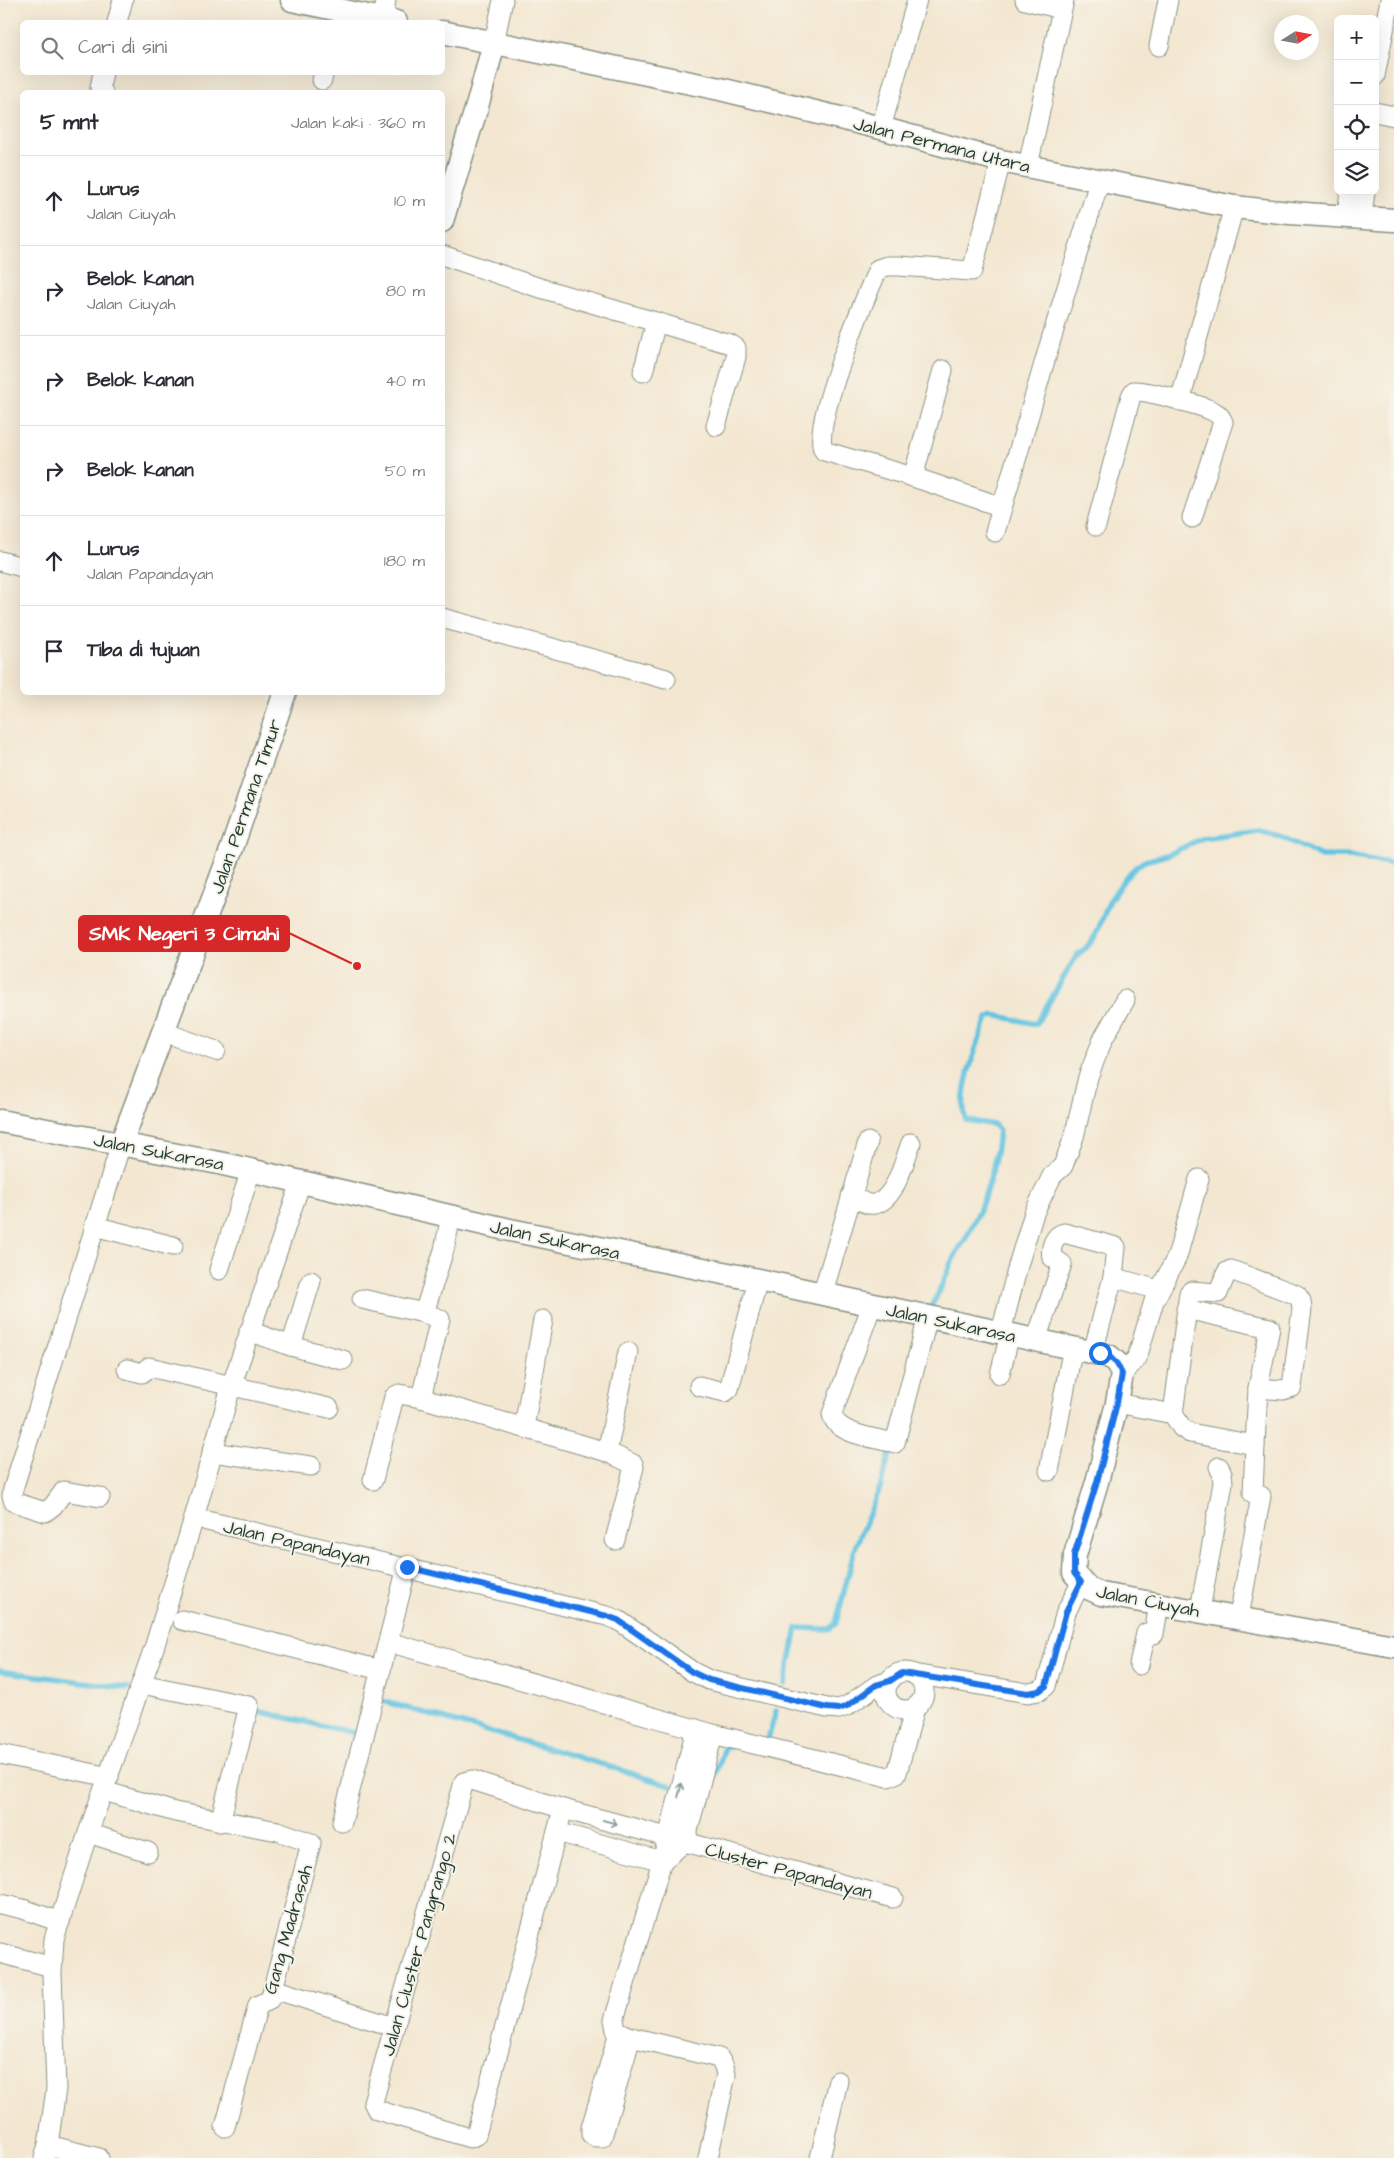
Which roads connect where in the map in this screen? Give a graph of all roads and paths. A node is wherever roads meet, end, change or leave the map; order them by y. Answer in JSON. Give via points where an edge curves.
{"nodes":[{"id":1,"x":123,"y":0,"type":"edge"},
{"id":2,"x":292,"y":0,"type":"edge"},
{"id":3,"x":503,"y":0,"type":"edge"},
{"id":4,"x":917,"y":0,"type":"edge"},
{"id":5,"x":1025,"y":0,"type":"edge"},
{"id":6,"x":1168,"y":0,"type":"edge"},
{"id":7,"x":1390,"y":0,"type":"edge"},
{"id":8,"x":1063,"y":5,"type":"edge"},
{"id":9,"x":388,"y":14,"type":"edge"},
{"id":10,"x":336,"y":16,"type":"edge"},
{"id":11,"x":117,"y":20,"type":"edge"},
{"id":12,"x":445,"y":33,"type":"edge"},
{"id":13,"x":494,"y":43,"type":"junction"},
{"id":14,"x":1159,"y":46,"type":"dead end"},
{"id":15,"x":1378,"y":60,"type":"edge"},
{"id":16,"x":102,"y":75,"type":"edge"},
{"id":17,"x":101,"y":90,"type":"edge"},
{"id":18,"x":1379,"y":113,"type":"edge"},
{"id":19,"x":1394,"y":116,"type":"edge"},
{"id":20,"x":881,"y":128,"type":"junction"},
{"id":21,"x":1001,"y":161,"type":"junction"},
{"id":22,"x":1028,"y":166,"type":"junction"},
{"id":23,"x":1100,"y":179,"type":"junction"},
{"id":24,"x":1351,"y":195,"type":"edge"},
{"id":25,"x":1363,"y":195,"type":"edge"},
{"id":26,"x":1234,"y":208,"type":"junction"},
{"id":27,"x":445,"y":211,"type":"edge"},
{"id":28,"x":1354,"y":217,"type":"junction"},
{"id":29,"x":1394,"y":220,"type":"edge"},
{"id":30,"x":445,"y":256,"type":"edge"},
{"id":31,"x":656,"y":322,"type":"junction"},
{"id":32,"x":943,"y":370,"type":"dead end"},
{"id":33,"x":643,"y":372,"type":"dead end"},
{"id":34,"x":1180,"y":401,"type":"junction"},
{"id":35,"x":716,"y":426,"type":"dead end"},
{"id":36,"x":913,"y":477,"type":"junction"},
{"id":37,"x":1002,"y":507,"type":"junction"},
{"id":38,"x":1192,"y":518,"type":"dead end"},
{"id":39,"x":1096,"y":526,"type":"dead end"},
{"id":40,"x":995,"y":532,"type":"dead end"},
{"id":41,"x":0,"y":561,"type":"edge"},
{"id":42,"x":20,"y":566,"type":"edge"},
{"id":43,"x":445,"y":619,"type":"edge"},
{"id":44,"x":666,"y":679,"type":"dead end"},
{"id":45,"x":284,"y":695,"type":"edge"},
{"id":46,"x":1125,"y":1000,"type":"dead end"},
{"id":47,"x":164,"y":1032,"type":"junction"},
{"id":48,"x":216,"y":1051,"type":"dead end"},
{"id":49,"x":0,"y":1121,"type":"edge"},
{"id":50,"x":868,"y":1142,"type":"dead end"},
{"id":51,"x":911,"y":1143,"type":"dead end"},
{"id":52,"x":121,"y":1144,"type":"junction"},
{"id":53,"x":251,"y":1170,"type":"junction"},
{"id":54,"x":1199,"y":1178,"type":"dead end"},
{"id":55,"x":301,"y":1182,"type":"junction"},
{"id":56,"x":851,"y":1196,"type":"junction"},
{"id":57,"x":451,"y":1216,"type":"junction"},
{"id":58,"x":94,"y":1226,"type":"junction"},
{"id":59,"x":173,"y":1246,"type":"dead end"},
{"id":60,"x":219,"y":1270,"type":"dead end"},
{"id":61,"x":1113,"y":1277,"type":"junction"},
{"id":62,"x":758,"y":1280,"type":"junction"},
{"id":63,"x":311,"y":1282,"type":"dead end"},
{"id":64,"x":1158,"y":1290,"type":"junction"},
{"id":65,"x":822,"y":1295,"type":"junction"},
{"id":66,"x":362,"y":1299,"type":"dead end"},
{"id":67,"x":872,"y":1304,"type":"junction"},
{"id":68,"x":1186,"y":1309,"type":"junction"},
{"id":69,"x":424,"y":1313,"type":"junction"},
{"id":70,"x":928,"y":1317,"type":"junction"},
{"id":71,"x":543,"y":1320,"type":"dead end"},
{"id":72,"x":249,"y":1331,"type":"junction"},
{"id":73,"x":1006,"y":1333,"type":"junction"},
{"id":74,"x":1036,"y":1340,"type":"junction"},
{"id":75,"x":292,"y":1346,"type":"junction"},
{"id":76,"x":628,"y":1352,"type":"dead end"},
{"id":77,"x":1092,"y":1352,"type":"junction"},
{"id":78,"x":343,"y":1360,"type":"dead end"},
{"id":79,"x":127,"y":1369,"type":"dead end"},
{"id":80,"x":1000,"y":1374,"type":"dead end"},
{"id":81,"x":1122,"y":1374,"type":"junction"},
{"id":82,"x":699,"y":1386,"type":"dead end"},
{"id":83,"x":231,"y":1387,"type":"junction"},
{"id":84,"x":1258,"y":1388,"type":"junction"},
{"id":85,"x":421,"y":1398,"type":"junction"},
{"id":86,"x":1117,"y":1403,"type":"junction"},
{"id":87,"x":329,"y":1408,"type":"dead end"},
{"id":88,"x":1173,"y":1414,"type":"junction"},
{"id":89,"x":524,"y":1427,"type":"junction"},
{"id":90,"x":1254,"y":1445,"type":"junction"},
{"id":91,"x":212,"y":1452,"type":"junction"},
{"id":92,"x":607,"y":1452,"type":"junction"},
{"id":93,"x":311,"y":1466,"type":"dead end"},
{"id":94,"x":1219,"y":1467,"type":"dead end"},
{"id":95,"x":1049,"y":1471,"type":"dead end"},
{"id":96,"x":373,"y":1480,"type":"dead end"},
{"id":97,"x":100,"y":1498,"type":"dead end"},
{"id":98,"x":207,"y":1521,"type":"dead end"},
{"id":99,"x":615,"y":1540,"type":"dead end"},
{"id":100,"x":407,"y":1567,"type":"junction"},
{"id":101,"x":1081,"y":1582,"type":"junction"},
{"id":102,"x":1159,"y":1604,"type":"junction"},
{"id":103,"x":1200,"y":1610,"type":"junction"},
{"id":104,"x":1239,"y":1617,"type":"junction"},
{"id":105,"x":182,"y":1620,"type":"dead end"},
{"id":106,"x":388,"y":1642,"type":"junction"},
{"id":107,"x":1394,"y":1646,"type":"edge"},
{"id":108,"x":1139,"y":1665,"type":"dead end"},
{"id":109,"x":381,"y":1670,"type":"junction"},
{"id":110,"x":913,"y":1674,"type":"junction"},
{"id":111,"x":890,"y":1681,"type":"junction"},
{"id":112,"x":142,"y":1684,"type":"junction"},
{"id":113,"x":915,"y":1708,"type":"junction"},
{"id":114,"x":705,"y":1732,"type":"junction"},
{"id":115,"x":0,"y":1754,"type":"edge"},
{"id":116,"x":469,"y":1780,"type":"joint"},
{"id":117,"x":106,"y":1784,"type":"junction"},
{"id":118,"x":562,"y":1809,"type":"junction"},
{"id":119,"x":220,"y":1822,"type":"junction"},
{"id":120,"x":342,"y":1822,"type":"dead end"},
{"id":121,"x":557,"y":1832,"type":"junction"},
{"id":122,"x":88,"y":1834,"type":"junction"},
{"id":123,"x":677,"y":1840,"type":"junction"},
{"id":124,"x":148,"y":1852,"type":"dead end"},
{"id":125,"x":662,"y":1861,"type":"junction"},
{"id":126,"x":892,"y":1898,"type":"dead end"},
{"id":127,"x":0,"y":1904,"type":"edge"},
{"id":128,"x":60,"y":1922,"type":"junction"},
{"id":129,"x":0,"y":1953,"type":"edge"},
{"id":130,"x":52,"y":1966,"type":"junction"},
{"id":131,"x":283,"y":1992,"type":"dead end"},
{"id":132,"x":394,"y":2027,"type":"junction"},
{"id":133,"x":838,"y":2081,"type":"dead end"},
{"id":134,"x":224,"y":2127,"type":"dead end"},
{"id":135,"x":46,"y":2151,"type":"edge"},
{"id":136,"x":99,"y":2158,"type":"edge"},
{"id":137,"x":708,"y":2158,"type":"edge"},
{"id":138,"x":820,"y":2158,"type":"edge"}],
"edges":[{"from":1,"to":11,"type":"street"},
{"from":2,"to":10,"type":"street"},
{"from":3,"to":13,"type":"street"},
{"from":4,"to":20,"type":"street"},
{"from":5,"to":8,"type":"street"},
{"from":6,"to":14,"type":"street"},
{"from":7,"to":15,"type":"street"},
{"from":8,"to":22,"type":"street"},
{"from":9,"to":10,"type":"street"},
{"from":12,"to":13,"type":"street","name":"Jalan Permana Utara"},
{"from":13,"to":20,"type":"street","name":"Jalan Permana Utara","via":[[720,90]]},
{"from":13,"to":27,"type":"street"},
{"from":16,"to":17,"type":"street"},
{"from":18,"to":19,"type":"street"},
{"from":20,"to":21,"type":"street","name":"Jalan Permana Utara"},
{"from":21,"to":22,"type":"street","name":"Jalan Permana Utara"},
{"from":21,"to":36,"type":"street","via":[[972,270],[898,266],[878,269],[834,382],[820,434],[820,446],[824,451]]},
{"from":22,"to":23,"type":"street","name":"Jalan Permana Utara"},
{"from":23,"to":26,"type":"street","name":"Jalan Permana Utara"},
{"from":23,"to":37,"type":"street"},
{"from":24,"to":28,"type":"street"},
{"from":25,"to":28,"type":"street"},
{"from":26,"to":28,"type":"street","name":"Jalan Permana Utara"},
{"from":26,"to":34,"type":"street"},
{"from":28,"to":29,"type":"street","name":"Jalan Permana Utara"},
{"from":30,"to":31,"type":"street"},
{"from":31,"to":33,"type":"street"},
{"from":31,"to":35,"type":"street","via":[[736,348]]},
{"from":32,"to":36,"type":"street"},
{"from":34,"to":38,"type":"street","via":[[1216,412],[1223,422]]},
{"from":34,"to":39,"type":"street","via":[[1142,390],[1134,391]]},
{"from":36,"to":37,"type":"street"},
{"from":37,"to":40,"type":"street"},
{"from":41,"to":42,"type":"street"},
{"from":43,"to":44,"type":"street"},
{"from":45,"to":47,"type":"street","name":"Jalan Permana Timur"},
{"from":46,"to":73,"type":"street","via":[[1103,1039],[1088,1078],[1074,1137],[1063,1166],[1052,1176],[1034,1213]]},
{"from":47,"to":48,"type":"street"},
{"from":47,"to":52,"type":"street","name":"Jalan Permana Timur"},
{"from":49,"to":52,"type":"street","name":"Jalan Sukarasa"},
{"from":50,"to":56,"type":"street"},
{"from":51,"to":56,"type":"street","via":[[891,1194],[869,1204]]},
{"from":52,"to":53,"type":"street","name":"Jalan Sukarasa"},
{"from":52,"to":58,"type":"street"},
{"from":53,"to":55,"type":"street","name":"Jalan Sukarasa"},
{"from":53,"to":60,"type":"street"},
{"from":54,"to":64,"type":"street","via":[[1177,1257]]},
{"from":55,"to":57,"type":"street","name":"Jalan Sukarasa"},
{"from":55,"to":72,"type":"street"},
{"from":56,"to":65,"type":"street"},
{"from":57,"to":62,"type":"street","name":"Jalan Sukarasa"},
{"from":57,"to":69,"type":"street"},
{"from":58,"to":59,"type":"street"},
{"from":58,"to":97,"type":"street","via":[[12,1496],[14,1502],[40,1512],[49,1511],[64,1491]]},
{"from":61,"to":64,"type":"street"},
{"from":61,"to":74,"type":"street","via":[[1116,1247],[1064,1233],[1056,1237],[1052,1257],[1062,1264]]},
{"from":61,"to":77,"type":"street"},
{"from":62,"to":65,"type":"street","name":"Jalan Sukarasa"},
{"from":62,"to":82,"type":"street","via":[[729,1389],[725,1392]]},
{"from":63,"to":75,"type":"street"},
{"from":64,"to":81,"type":"street","via":[[1137,1358]]},
{"from":65,"to":67,"type":"street","name":"Jalan Sukarasa"},
{"from":66,"to":69,"type":"street"},
{"from":67,"to":70,"type":"street","name":"Jalan Sukarasa"},
{"from":67,"to":70,"type":"street","via":[[832,1414],[836,1424],[852,1432],[895,1443]]},
{"from":68,"to":84,"type":"street","via":[[1270,1328]]},
{"from":68,"to":84,"type":"street","via":[[1191,1291],[1218,1293],[1231,1270],[1298,1295],[1302,1309],[1292,1387],[1283,1390]]},
{"from":68,"to":88,"type":"street"},
{"from":69,"to":85,"type":"street","via":[[438,1318],[440,1322]]},
{"from":70,"to":73,"type":"street","name":"Jalan Sukarasa"},
{"from":71,"to":89,"type":"street"},
{"from":72,"to":75,"type":"street"},
{"from":72,"to":83,"type":"street"},
{"from":73,"to":74,"type":"street","name":"Jalan Sukarasa"},
{"from":73,"to":80,"type":"street"},
{"from":74,"to":77,"type":"street","name":"Jalan Sukarasa"},
{"from":75,"to":78,"type":"street"},
{"from":76,"to":92,"type":"street"},
{"from":77,"to":81,"type":"street","via":[[1117,1364]]},
{"from":77,"to":95,"type":"street"},
{"from":79,"to":83,"type":"street","via":[[142,1373],[149,1367]]},
{"from":81,"to":86,"type":"street","name":"Jalan Ciuyah"},
{"from":83,"to":87,"type":"street"},
{"from":83,"to":91,"type":"street"},
{"from":84,"to":90,"type":"street"},
{"from":85,"to":89,"type":"street"},
{"from":85,"to":96,"type":"street","via":[[399,1394],[394,1397]]},
{"from":86,"to":88,"type":"street"},
{"from":86,"to":101,"type":"street","name":"Jalan Ciuyah","via":[[1074,1555],[1074,1573]]},
{"from":88,"to":90,"type":"street","via":[[1182,1428],[1190,1433]]},
{"from":89,"to":92,"type":"street"},
{"from":90,"to":104,"type":"street","via":[[1253,1493],[1261,1496]]},
{"from":91,"to":93,"type":"street"},
{"from":91,"to":112,"type":"street"},
{"from":92,"to":99,"type":"street","via":[[634,1467]]},
{"from":94,"to":103,"type":"street","via":[[1223,1483]]},
{"from":98,"to":100,"type":"street","name":"Jalan Papandayan"},
{"from":100,"to":106,"type":"street"},
{"from":100,"to":111,"type":"street","name":"Jalan Papandayan","via":[[607,1616],[709,1680],[827,1708],[847,1706],[876,1685]]},
{"from":101,"to":102,"type":"street","name":"Jalan Ciuyah","via":[[1101,1594]]},
{"from":101,"to":110,"type":"street","via":[[1066,1612],[1046,1686],[1039,1691],[1028,1693]]},
{"from":102,"to":103,"type":"street","name":"Jalan Ciuyah"},
{"from":102,"to":108,"type":"street","via":[[1154,1634],[1146,1633]]},
{"from":103,"to":104,"type":"street","name":"Jalan Ciuyah"},
{"from":104,"to":107,"type":"street","name":"Jalan Ciuyah"},
{"from":105,"to":109,"type":"street"},
{"from":106,"to":109,"type":"street"},
{"from":106,"to":114,"type":"street"},
{"from":109,"to":120,"type":"street"},
{"from":110,"to":111,"type":"street","via":[[902,1673]]},
{"from":110,"to":113,"type":"street","via":[[922,1682],[924,1693]]},
{"from":111,"to":113,"type":"street","via":[[887,1693],[892,1704],[903,1710]]},
{"from":112,"to":117,"type":"street"},
{"from":112,"to":119,"type":"street","via":[[250,1706]]},
{"from":113,"to":114,"type":"street","via":[[897,1773],[888,1777]]},
{"from":114,"to":123,"type":"street"},
{"from":115,"to":117,"type":"street"},
{"from":116,"to":118,"type":"street","name":"Cluster Papandayan"},
{"from":116,"to":132,"type":"street","name":"Jalan Cluster Pangrango 2","via":[[464,1782]]},
{"from":117,"to":119,"type":"street","via":[[175,1812]]},
{"from":117,"to":122,"type":"street"},
{"from":118,"to":121,"type":"street"},
{"from":118,"to":123,"type":"street","name":"Cluster Papandayan","one_way":true},
{"from":119,"to":134,"type":"street","name":"Gang Madrasah","via":[[278,1831],[310,1841],[271,1997],[258,2005]]},
{"from":121,"to":125,"type":"street"},
{"from":121,"to":132,"type":"street","name":"Jalan Cluster Pangrango 2","via":[[476,2135],[470,2138],[376,2110],[373,2102]]},
{"from":122,"to":124,"type":"street"},
{"from":122,"to":128,"type":"street"},
{"from":123,"to":125,"type":"street"},
{"from":123,"to":126,"type":"street","name":"Cluster Papandayan"},
{"from":125,"to":137,"type":"street","via":[[614,2020],[616,2030],[625,2034],[718,2058],[724,2066],[726,2075]]},
{"from":127,"to":128,"type":"street"},
{"from":128,"to":130,"type":"street","via":[[54,1939]]},
{"from":129,"to":130,"type":"street"},
{"from":130,"to":135,"type":"street","via":[[56,2089]]},
{"from":131,"to":132,"type":"street"},
{"from":133,"to":138,"type":"street"},
{"from":135,"to":136,"type":"street"}]}
